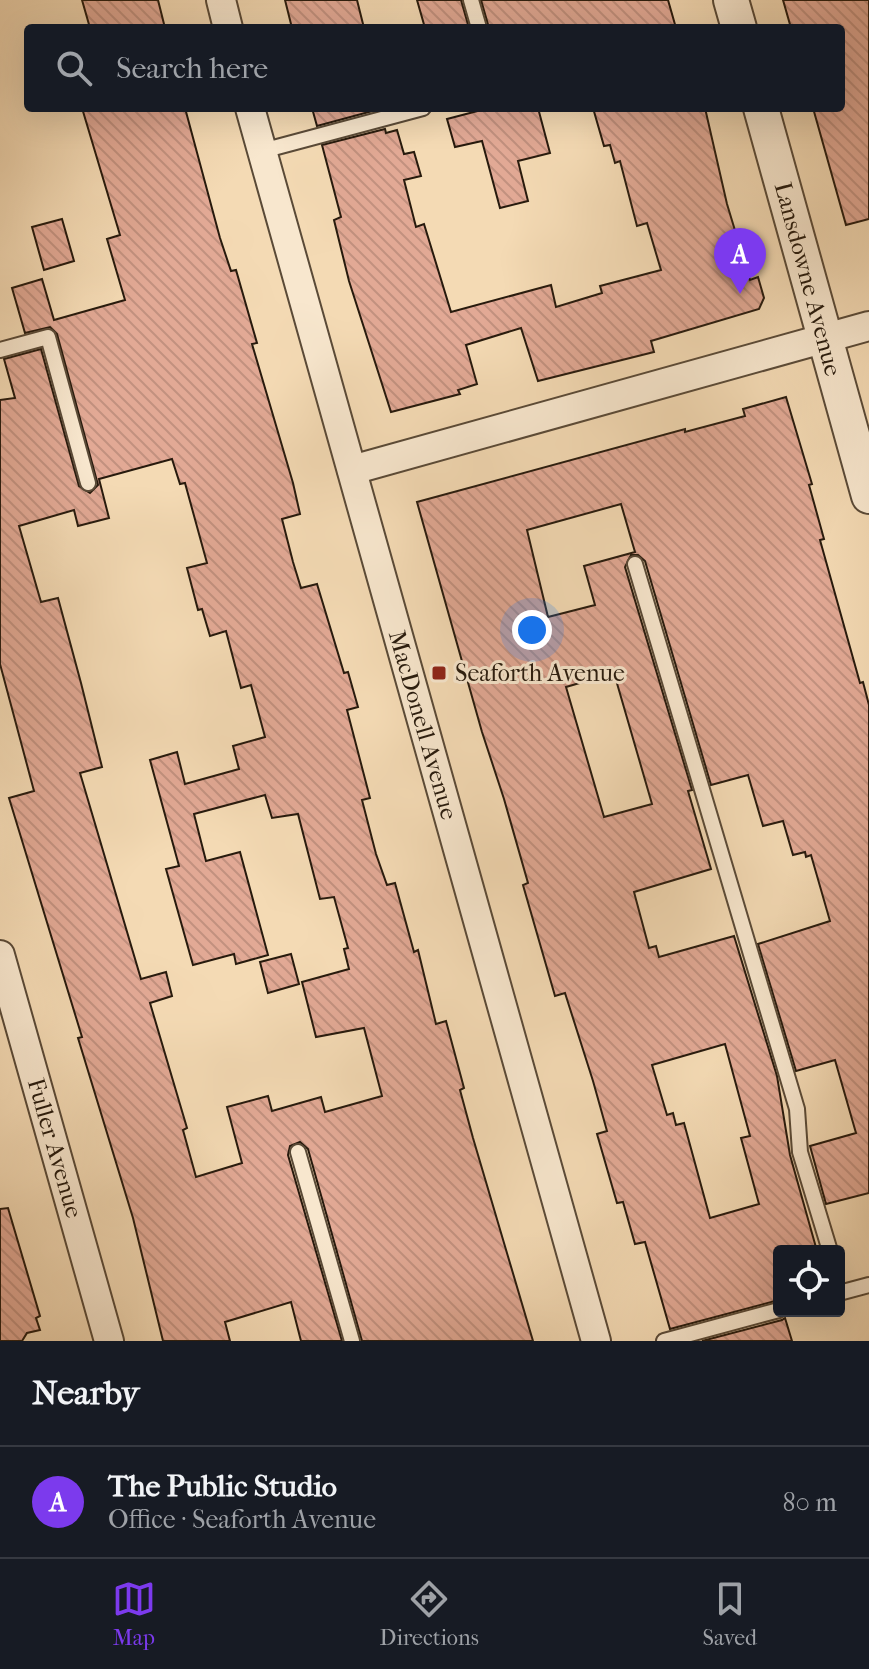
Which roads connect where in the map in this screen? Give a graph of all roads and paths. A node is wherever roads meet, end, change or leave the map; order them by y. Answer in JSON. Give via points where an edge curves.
{"nodes":[{"id":1,"x":221,"y":0,"type":"edge"},
{"id":2,"x":471,"y":0,"type":"edge"},
{"id":3,"x":731,"y":0,"type":"edge"},
{"id":4,"x":227,"y":24,"type":"edge"},
{"id":5,"x":478,"y":24,"type":"edge"},
{"id":6,"x":738,"y":24,"type":"edge"},
{"id":7,"x":251,"y":112,"type":"edge"},
{"id":8,"x":408,"y":112,"type":"edge"},
{"id":9,"x":762,"y":112,"type":"edge"},
{"id":10,"x":262,"y":151,"type":"junction"},
{"id":11,"x":869,"y":326,"type":"edge"},
{"id":12,"x":824,"y":339,"type":"junction"},
{"id":13,"x":0,"y":350,"type":"edge"},
{"id":14,"x":352,"y":470,"type":"junction"},
{"id":15,"x":88,"y":483,"type":"dead end"},
{"id":16,"x":869,"y":496,"type":"edge"},
{"id":17,"x":635,"y":564,"type":"dead end"},
{"id":18,"x":0,"y":955,"type":"edge"},
{"id":19,"x":298,"y":1152,"type":"dead end"},
{"id":20,"x":828,"y":1245,"type":"edge"},
{"id":21,"x":869,"y":1285,"type":"edge"},
{"id":22,"x":845,"y":1289,"type":"edge"},
{"id":23,"x":773,"y":1312,"type":"edge"},
{"id":24,"x":109,"y":1341,"type":"edge"},
{"id":25,"x":352,"y":1341,"type":"edge"},
{"id":26,"x":596,"y":1341,"type":"edge"},
{"id":27,"x":664,"y":1341,"type":"edge"}],
"edges":[{"from":1,"to":4,"type":"street"},
{"from":2,"to":5,"type":"lane"},
{"from":3,"to":6,"type":"street"},
{"from":7,"to":10,"type":"street","name":"MacDonell Avenue"},
{"from":8,"to":10,"type":"lane"},
{"from":9,"to":12,"type":"street","name":"Lansdowne Avenue"},
{"from":10,"to":14,"type":"street","name":"MacDonell Avenue"},
{"from":11,"to":12,"type":"street"},
{"from":12,"to":14,"type":"street"},
{"from":12,"to":16,"type":"street","name":"Lansdowne Avenue"},
{"from":13,"to":15,"type":"lane","via":[[48,337]]},
{"from":14,"to":26,"type":"street","name":"MacDonell Avenue"},
{"from":17,"to":20,"type":"lane","via":[[797,1109],[800,1152]]},
{"from":18,"to":24,"type":"street","name":"Fuller Avenue"},
{"from":19,"to":25,"type":"lane"},
{"from":21,"to":22,"type":"lane"},
{"from":23,"to":27,"type":"lane"}]}
